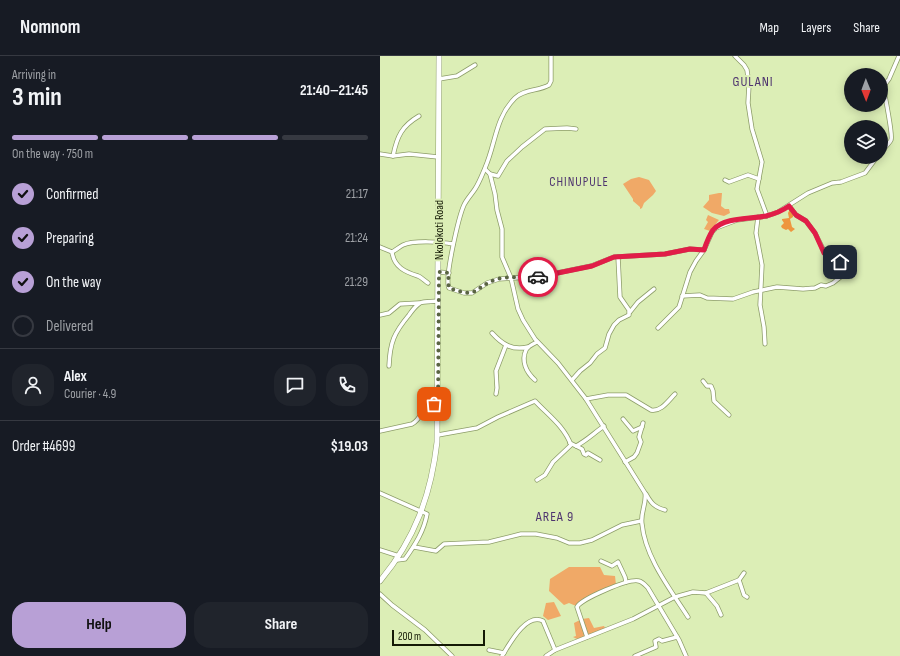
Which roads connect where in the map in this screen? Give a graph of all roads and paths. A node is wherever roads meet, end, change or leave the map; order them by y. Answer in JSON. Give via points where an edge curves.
{"nodes":[{"id":1,"x":439,"y":56,"type":"edge"},
{"id":2,"x":551,"y":56,"type":"edge"},
{"id":3,"x":735,"y":56,"type":"edge"},
{"id":4,"x":899,"y":56,"type":"edge"},
{"id":5,"x":475,"y":65,"type":"dead end"},
{"id":6,"x":439,"y":79,"type":"junction"},
{"id":7,"x":419,"y":116,"type":"dead end"},
{"id":8,"x":576,"y":129,"type":"dead end"},
{"id":9,"x":888,"y":144,"type":"edge"},
{"id":10,"x":380,"y":154,"type":"edge"},
{"id":11,"x":393,"y":156,"type":"junction"},
{"id":12,"x":438,"y":157,"type":"junction"},
{"id":13,"x":872,"y":164,"type":"edge"},
{"id":14,"x":485,"y":170,"type":"junction"},
{"id":15,"x":490,"y":174,"type":"junction"},
{"id":16,"x":758,"y":179,"type":"junction"},
{"id":17,"x":725,"y":180,"type":"dead end"},
{"id":18,"x":789,"y":206,"type":"junction"},
{"id":19,"x":767,"y":216,"type":"junction"},
{"id":20,"x":758,"y":217,"type":"junction"},
{"id":21,"x":439,"y":242,"type":"junction"},
{"id":22,"x":454,"y":244,"type":"junction"},
{"id":23,"x":380,"y":247,"type":"edge"},
{"id":24,"x":704,"y":250,"type":"junction"},
{"id":25,"x":392,"y":252,"type":"junction"},
{"id":26,"x":618,"y":257,"type":"junction"},
{"id":27,"x":439,"y":272,"type":"junction"},
{"id":28,"x":449,"y":273,"type":"junction"},
{"id":29,"x":511,"y":278,"type":"junction"},
{"id":30,"x":428,"y":283,"type":"dead end"},
{"id":31,"x":654,"y":289,"type":"dead end"},
{"id":32,"x":761,"y":290,"type":"junction"},
{"id":33,"x":682,"y":296,"type":"junction"},
{"id":34,"x":438,"y":301,"type":"junction"},
{"id":35,"x":420,"y":303,"type":"junction"},
{"id":36,"x":630,"y":312,"type":"junction"},
{"id":37,"x":380,"y":315,"type":"edge"},
{"id":38,"x":658,"y":328,"type":"dead end"},
{"id":39,"x":492,"y":333,"type":"dead end"},
{"id":40,"x":537,"y":342,"type":"junction"},
{"id":41,"x":765,"y":344,"type":"dead end"},
{"id":42,"x":506,"y":345,"type":"junction"},
{"id":43,"x":528,"y":347,"type":"junction"},
{"id":44,"x":389,"y":366,"type":"dead end"},
{"id":45,"x":535,"y":380,"type":"dead end"},
{"id":46,"x":572,"y":380,"type":"junction"},
{"id":47,"x":703,"y":381,"type":"dead end"},
{"id":48,"x":496,"y":394,"type":"dead end"},
{"id":49,"x":675,"y":394,"type":"dead end"},
{"id":50,"x":586,"y":399,"type":"junction"},
{"id":51,"x":438,"y":404,"type":"junction"},
{"id":52,"x":728,"y":415,"type":"dead end"},
{"id":53,"x":623,"y":419,"type":"dead end"},
{"id":54,"x":643,"y":423,"type":"dead end"},
{"id":55,"x":604,"y":426,"type":"junction"},
{"id":56,"x":642,"y":427,"type":"junction"},
{"id":57,"x":380,"y":431,"type":"edge"},
{"id":58,"x":438,"y":435,"type":"junction"},
{"id":59,"x":570,"y":443,"type":"junction"},
{"id":60,"x":576,"y":446,"type":"junction"},
{"id":61,"x":600,"y":460,"type":"dead end"},
{"id":62,"x":625,"y":462,"type":"junction"},
{"id":63,"x":536,"y":480,"type":"dead end"},
{"id":64,"x":380,"y":493,"type":"edge"},
{"id":65,"x":645,"y":493,"type":"junction"},
{"id":66,"x":665,"y":510,"type":"dead end"},
{"id":67,"x":422,"y":511,"type":"junction"},
{"id":68,"x":641,"y":521,"type":"junction"},
{"id":69,"x":414,"y":546,"type":"junction"},
{"id":70,"x":380,"y":550,"type":"edge"},
{"id":71,"x":398,"y":558,"type":"junction"},
{"id":72,"x":601,"y":561,"type":"dead end"},
{"id":73,"x":744,"y":573,"type":"dead end"},
{"id":74,"x":739,"y":580,"type":"junction"},
{"id":75,"x":380,"y":581,"type":"edge"},
{"id":76,"x":626,"y":582,"type":"junction"},
{"id":77,"x":706,"y":592,"type":"junction"},
{"id":78,"x":380,"y":594,"type":"edge"},
{"id":79,"x":675,"y":596,"type":"junction"},
{"id":80,"x":747,"y":597,"type":"dead end"},
{"id":81,"x":658,"y":606,"type":"junction"},
{"id":82,"x":721,"y":615,"type":"dead end"},
{"id":83,"x":688,"y":617,"type":"dead end"},
{"id":84,"x":587,"y":637,"type":"junction"},
{"id":85,"x":677,"y":637,"type":"junction"},
{"id":86,"x":489,"y":650,"type":"dead end"},
{"id":87,"x":555,"y":650,"type":"junction"},
{"id":88,"x":503,"y":654,"type":"edge"},
{"id":89,"x":452,"y":656,"type":"edge"},
{"id":90,"x":546,"y":656,"type":"edge"},
{"id":91,"x":635,"y":656,"type":"edge"},
{"id":92,"x":686,"y":656,"type":"edge"}],
"edges":[{"from":1,"to":6,"type":"main road","name":"Nkolokoti Road"},
{"from":2,"to":14,"type":"street","via":[[549,85],[519,95],[510,105],[496,131]]},
{"from":3,"to":16,"type":"street","via":[[747,70],[752,129],[762,166]]},
{"from":4,"to":9,"type":"street","via":[[883,87],[892,131],[892,139]]},
{"from":5,"to":6,"type":"street","via":[[457,76]]},
{"from":6,"to":12,"type":"main road","name":"Nkolokoti Road"},
{"from":7,"to":11,"type":"street","via":[[408,122],[404,128],[396,142]]},
{"from":8,"to":15,"type":"street","via":[[544,129],[507,162],[498,176]]},
{"from":10,"to":11,"type":"street"},
{"from":11,"to":12,"type":"street","via":[[409,154]]},
{"from":12,"to":21,"type":"main road","name":"Nkolokoti Road"},
{"from":13,"to":18,"type":"street","via":[[865,173],[812,191]]},
{"from":14,"to":15,"type":"street"},
{"from":14,"to":22,"type":"street","via":[[464,204]]},
{"from":15,"to":29,"type":"street","via":[[502,229],[502,257]]},
{"from":16,"to":17,"type":"street","via":[[748,176],[729,182]]},
{"from":16,"to":19,"type":"street","via":[[756,189]]},
{"from":18,"to":19,"type":"street"},
{"from":18,"to":32,"type":"street","via":[[815,233],[824,253],[844,266],[844,274],[833,283],[816,288],[777,287]]},
{"from":19,"to":20,"type":"street"},
{"from":20,"to":24,"type":"street","via":[[718,226],[712,232]]},
{"from":20,"to":32,"type":"street","via":[[756,232],[762,265]]},
{"from":21,"to":22,"type":"street"},
{"from":21,"to":25,"type":"street","via":[[406,244]]},
{"from":21,"to":27,"type":"main road","name":"Nkolokoti Road"},
{"from":22,"to":28,"type":"street"},
{"from":23,"to":25,"type":"street"},
{"from":24,"to":26,"type":"street","via":[[690,249],[665,254]]},
{"from":24,"to":33,"type":"street","via":[[690,272]]},
{"from":25,"to":30,"type":"street","via":[[397,266]]},
{"from":26,"to":29,"type":"street","via":[[592,266],[542,276]]},
{"from":26,"to":36,"type":"street","via":[[620,297]]},
{"from":27,"to":28,"type":"street"},
{"from":27,"to":34,"type":"main road","name":"Nkolokoti Road"},
{"from":28,"to":29,"type":"street","via":[[449,288],[469,293],[476,292],[499,279]]},
{"from":29,"to":40,"type":"street","via":[[518,309],[527,329]]},
{"from":31,"to":36,"type":"street"},
{"from":32,"to":33,"type":"street","via":[[733,299],[707,298],[700,295]]},
{"from":32,"to":41,"type":"street","via":[[760,305]]},
{"from":33,"to":38,"type":"street","via":[[678,309]]},
{"from":34,"to":35,"type":"street"},
{"from":34,"to":51,"type":"main road","name":"Nkolokoti Road"},
{"from":35,"to":37,"type":"street","via":[[400,304],[389,313]]},
{"from":35,"to":44,"type":"street","via":[[395,333],[389,353]]},
{"from":36,"to":46,"type":"street","via":[[614,325],[605,348]]},
{"from":39,"to":42,"type":"street"},
{"from":40,"to":43,"type":"street"},
{"from":40,"to":46,"type":"street"},
{"from":42,"to":43,"type":"street","via":[[520,349]]},
{"from":42,"to":48,"type":"street","via":[[496,371]]},
{"from":43,"to":45,"type":"street","via":[[525,367]]},
{"from":46,"to":50,"type":"street"},
{"from":47,"to":52,"type":"street","via":[[707,386],[711,386],[714,401]]},
{"from":49,"to":50,"type":"street","via":[[654,411],[626,394]]},
{"from":50,"to":55,"type":"street"},
{"from":51,"to":57,"type":"street","via":[[426,406],[412,424]]},
{"from":51,"to":58,"type":"main road","name":"Nkolokoti Road"},
{"from":53,"to":56,"type":"street","via":[[633,431]]},
{"from":54,"to":56,"type":"street"},
{"from":55,"to":60,"type":"street"},
{"from":55,"to":62,"type":"street"},
{"from":56,"to":62,"type":"street","via":[[637,453]]},
{"from":58,"to":59,"type":"street","via":[[477,428],[534,401],[553,417],[564,430]]},
{"from":58,"to":67,"type":"main road","name":"Nkolokoti Road","via":[[431,480]]},
{"from":59,"to":60,"type":"street"},
{"from":59,"to":63,"type":"street","via":[[545,475]]},
{"from":60,"to":61,"type":"street","via":[[582,449],[584,454],[588,453]]},
{"from":62,"to":65,"type":"street"},
{"from":64,"to":67,"type":"street"},
{"from":65,"to":66,"type":"street","via":[[652,505]]},
{"from":65,"to":68,"type":"street"},
{"from":67,"to":69,"type":"street","via":[[427,516]]},
{"from":67,"to":71,"type":"main road","name":"Nkolokoti Road"},
{"from":68,"to":69,"type":"street","via":[[622,525],[580,543],[569,543],[536,534],[521,534],[489,542],[444,544],[436,551]]},
{"from":68,"to":79,"type":"street","via":[[646,547]]},
{"from":69,"to":71,"type":"street","via":[[405,559]]},
{"from":70,"to":71,"type":"street"},
{"from":71,"to":75,"type":"main road","name":"Nkolokoti Road"},
{"from":72,"to":76,"type":"street","via":[[612,566],[618,562]]},
{"from":73,"to":74,"type":"street"},
{"from":74,"to":77,"type":"street"},
{"from":74,"to":80,"type":"street"},
{"from":76,"to":81,"type":"street","via":[[642,582]]},
{"from":76,"to":84,"type":"street","via":[[579,604],[577,607]]},
{"from":77,"to":79,"type":"street"},
{"from":77,"to":82,"type":"street"},
{"from":78,"to":89,"type":"street","via":[[425,630]]},
{"from":79,"to":81,"type":"street"},
{"from":79,"to":83,"type":"street"},
{"from":81,"to":84,"type":"street"},
{"from":81,"to":85,"type":"street"},
{"from":84,"to":87,"type":"street"},
{"from":85,"to":91,"type":"street","via":[[662,641],[659,639],[655,641],[656,647]]},
{"from":85,"to":92,"type":"street"},
{"from":86,"to":88,"type":"street"},
{"from":87,"to":88,"type":"street","via":[[540,619],[520,628]]},
{"from":87,"to":90,"type":"street"}]}
